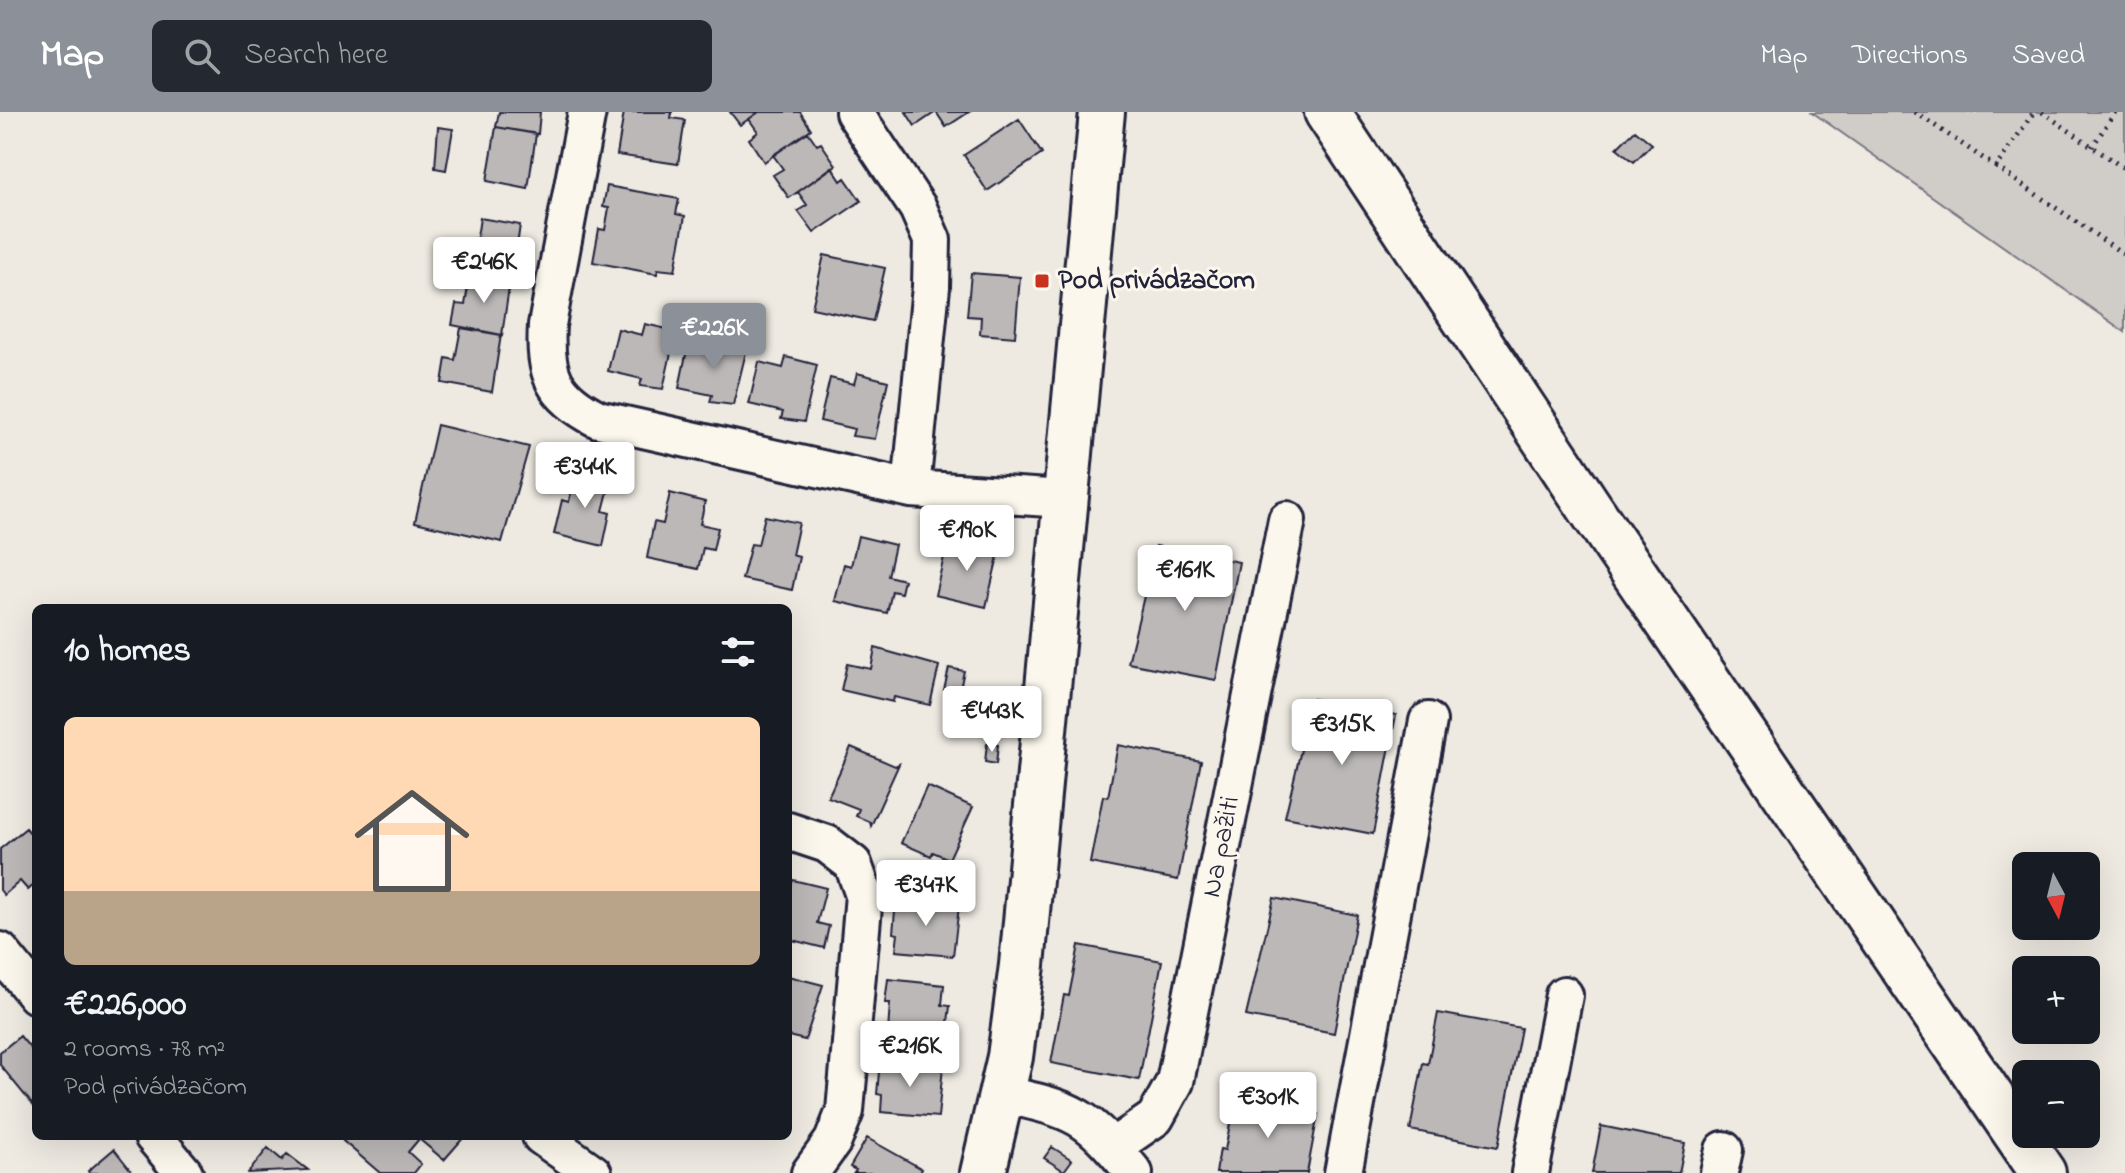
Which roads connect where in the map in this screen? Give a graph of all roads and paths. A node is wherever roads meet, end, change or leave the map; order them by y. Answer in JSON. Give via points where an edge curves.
{"nodes":[{"id":1,"x":587,"y":112,"type":"edge"},
{"id":2,"x":854,"y":112,"type":"edge"},
{"id":3,"x":1102,"y":112,"type":"edge"},
{"id":4,"x":1327,"y":112,"type":"edge"},
{"id":5,"x":1915,"y":112,"type":"edge"},
{"id":6,"x":2034,"y":112,"type":"edge"},
{"id":7,"x":2042,"y":112,"type":"edge"},
{"id":8,"x":2115,"y":112,"type":"edge"},
{"id":9,"x":2092,"y":147,"type":"junction"},
{"id":10,"x":1996,"y":167,"type":"junction"},
{"id":11,"x":2125,"y":169,"type":"edge"},
{"id":12,"x":2125,"y":255,"type":"edge"},
{"id":13,"x":911,"y":489,"type":"junction"},
{"id":14,"x":1064,"y":499,"type":"junction"},
{"id":15,"x":1287,"y":520,"type":"dead end"},
{"id":16,"x":1428,"y":721,"type":"dead end"},
{"id":17,"x":792,"y":832,"type":"edge"},
{"id":18,"x":0,"y":951,"type":"edge"},
{"id":19,"x":32,"y":990,"type":"edge"},
{"id":20,"x":1564,"y":995,"type":"dead end"},
{"id":21,"x":1003,"y":1094,"type":"junction"},
{"id":22,"x":156,"y":1140,"type":"edge"},
{"id":23,"x":547,"y":1140,"type":"edge"},
{"id":24,"x":1123,"y":1160,"type":"edge"},
{"id":25,"x":184,"y":1173,"type":"edge"},
{"id":26,"x":593,"y":1173,"type":"edge"},
{"id":27,"x":810,"y":1173,"type":"edge"},
{"id":28,"x":983,"y":1173,"type":"edge"},
{"id":29,"x":1343,"y":1173,"type":"edge"},
{"id":30,"x":1530,"y":1173,"type":"edge"},
{"id":31,"x":2043,"y":1173,"type":"edge"}],
"edges":[{"from":1,"to":13,"type":"street","via":[[547,325],[545,353],[559,391],[598,419]]},
{"from":2,"to":13,"type":"street","via":[[918,208],[932,240]]},
{"from":3,"to":14,"type":"main road"},
{"from":4,"to":31,"type":"main road"},
{"from":5,"to":10,"type":"path"},
{"from":6,"to":10,"type":"path"},
{"from":7,"to":9,"type":"path"},
{"from":8,"to":9,"type":"path"},
{"from":9,"to":11,"type":"path"},
{"from":10,"to":12,"type":"path"},
{"from":13,"to":14,"type":"street"},
{"from":14,"to":21,"type":"main road","via":[[1022,965]]},
{"from":15,"to":24,"type":"street","name":"Na pažiti","via":[[1175,1082]]},
{"from":16,"to":29,"type":"street"},
{"from":17,"to":27,"type":"street","via":[[827,844],[853,864],[864,895],[845,1111],[833,1141]]},
{"from":18,"to":19,"type":"street"},
{"from":20,"to":30,"type":"street"},
{"from":21,"to":24,"type":"street","name":"Na pažiti","via":[[1089,1121]]},
{"from":21,"to":28,"type":"main road"},
{"from":22,"to":25,"type":"street"},
{"from":23,"to":26,"type":"street"}]}
